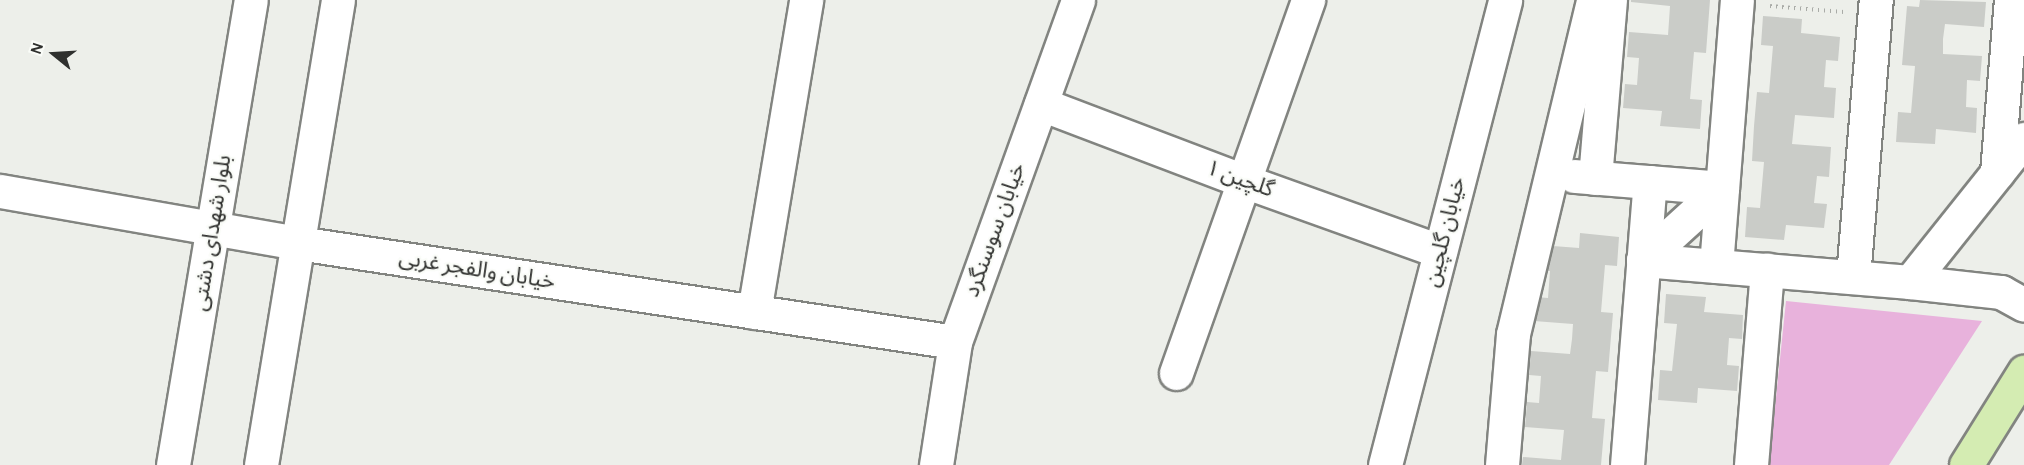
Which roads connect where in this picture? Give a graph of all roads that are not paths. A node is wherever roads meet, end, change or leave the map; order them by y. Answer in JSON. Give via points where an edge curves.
{"nodes":[{"id":1,"x":250,"y":0,"type":"edge"},
{"id":2,"x":338,"y":0,"type":"edge"},
{"id":3,"x":806,"y":0,"type":"edge"},
{"id":4,"x":1078,"y":0,"type":"edge"},
{"id":5,"x":1308,"y":0,"type":"edge"},
{"id":6,"x":1505,"y":0,"type":"edge"},
{"id":7,"x":1593,"y":0,"type":"edge"},
{"id":8,"x":1610,"y":0,"type":"edge"},
{"id":9,"x":2011,"y":0,"type":"edge"},
{"id":10,"x":1737,"y":2,"type":"edge"},
{"id":11,"x":1875,"y":7,"type":"edge"},
{"id":12,"x":1041,"y":104,"type":"junction"},
{"id":13,"x":2024,"y":140,"type":"edge"},
{"id":14,"x":1997,"y":173,"type":"junction"},
{"id":15,"x":1551,"y":174,"type":"junction"},
{"id":16,"x":1595,"y":178,"type":"junction"},
{"id":17,"x":1244,"y":181,"type":"junction"},
{"id":18,"x":1650,"y":182,"type":"junction"},
{"id":19,"x":1722,"y":188,"type":"junction"},
{"id":20,"x":0,"y":192,"type":"edge"},
{"id":21,"x":1683,"y":224,"type":"junction"},
{"id":22,"x":213,"y":228,"type":"junction"},
{"id":23,"x":298,"y":243,"type":"junction"},
{"id":24,"x":1440,"y":251,"type":"junction"},
{"id":25,"x":1643,"y":260,"type":"junction"},
{"id":26,"x":1716,"y":266,"type":"junction"},
{"id":27,"x":1767,"y":270,"type":"junction"},
{"id":28,"x":1853,"y":277,"type":"junction"},
{"id":29,"x":1910,"y":282,"type":"junction"},
{"id":30,"x":2024,"y":305,"type":"edge"},
{"id":31,"x":754,"y":312,"type":"junction"},
{"id":32,"x":955,"y":342,"type":"junction"},
{"id":33,"x":2024,"y":372,"type":"edge"},
{"id":34,"x":1176,"y":373,"type":"dead end"},
{"id":35,"x":173,"y":465,"type":"edge"},
{"id":36,"x":261,"y":465,"type":"edge"},
{"id":37,"x":936,"y":465,"type":"edge"},
{"id":38,"x":1385,"y":465,"type":"edge"},
{"id":39,"x":1502,"y":465,"type":"edge"},
{"id":40,"x":1627,"y":465,"type":"edge"},
{"id":41,"x":1751,"y":465,"type":"edge"},
{"id":42,"x":1966,"y":465,"type":"edge"}],
"edges":[{"from":1,"to":22,"type":"street","name":"بلوار شهدای دشتی"},
{"from":2,"to":23,"type":"street"},
{"from":3,"to":31,"type":"street"},
{"from":4,"to":12,"type":"street","name":"خیابان سوسنگرد"},
{"from":5,"to":17,"type":"street"},
{"from":6,"to":24,"type":"street","name":"خیابان گلچین"},
{"from":7,"to":15,"type":"street"},
{"from":8,"to":16,"type":"street"},
{"from":9,"to":14,"type":"street"},
{"from":10,"to":19,"type":"street"},
{"from":11,"to":28,"type":"street"},
{"from":12,"to":17,"type":"street","name":"گلچین ۱"},
{"from":12,"to":32,"type":"street","name":"خیابان سوسنگرد"},
{"from":13,"to":14,"type":"street"},
{"from":14,"to":29,"type":"street"},
{"from":15,"to":16,"type":"street"},
{"from":15,"to":39,"type":"street","via":[[1513,334]]},
{"from":16,"to":18,"type":"street"},
{"from":17,"to":24,"type":"street","name":"گلچین ۱"},
{"from":17,"to":34,"type":"street"},
{"from":18,"to":19,"type":"street"},
{"from":18,"to":21,"type":"street"},
{"from":18,"to":25,"type":"street"},
{"from":19,"to":21,"type":"street"},
{"from":19,"to":26,"type":"street"},
{"from":20,"to":22,"type":"street","name":"خیابان والفجر غربی"},
{"from":21,"to":25,"type":"street"},
{"from":21,"to":26,"type":"street"},
{"from":22,"to":23,"type":"street","name":"خیابان والفجر غربی"},
{"from":22,"to":35,"type":"street","name":"بلوار شهدای دشتی"},
{"from":23,"to":31,"type":"street","name":"خیابان والفجر غربی"},
{"from":23,"to":36,"type":"street"},
{"from":24,"to":38,"type":"street","name":"خیابان گلچین"},
{"from":25,"to":26,"type":"street"},
{"from":25,"to":40,"type":"street"},
{"from":26,"to":27,"type":"street"},
{"from":27,"to":28,"type":"street"},
{"from":27,"to":41,"type":"street"},
{"from":28,"to":29,"type":"street"},
{"from":29,"to":30,"type":"street","via":[[2001,292]]},
{"from":31,"to":32,"type":"street","name":"خیابان والفجر غربی"},
{"from":32,"to":37,"type":"street","name":"خیابان سوسنگرد"},
{"from":33,"to":42,"type":"main road"}]}
